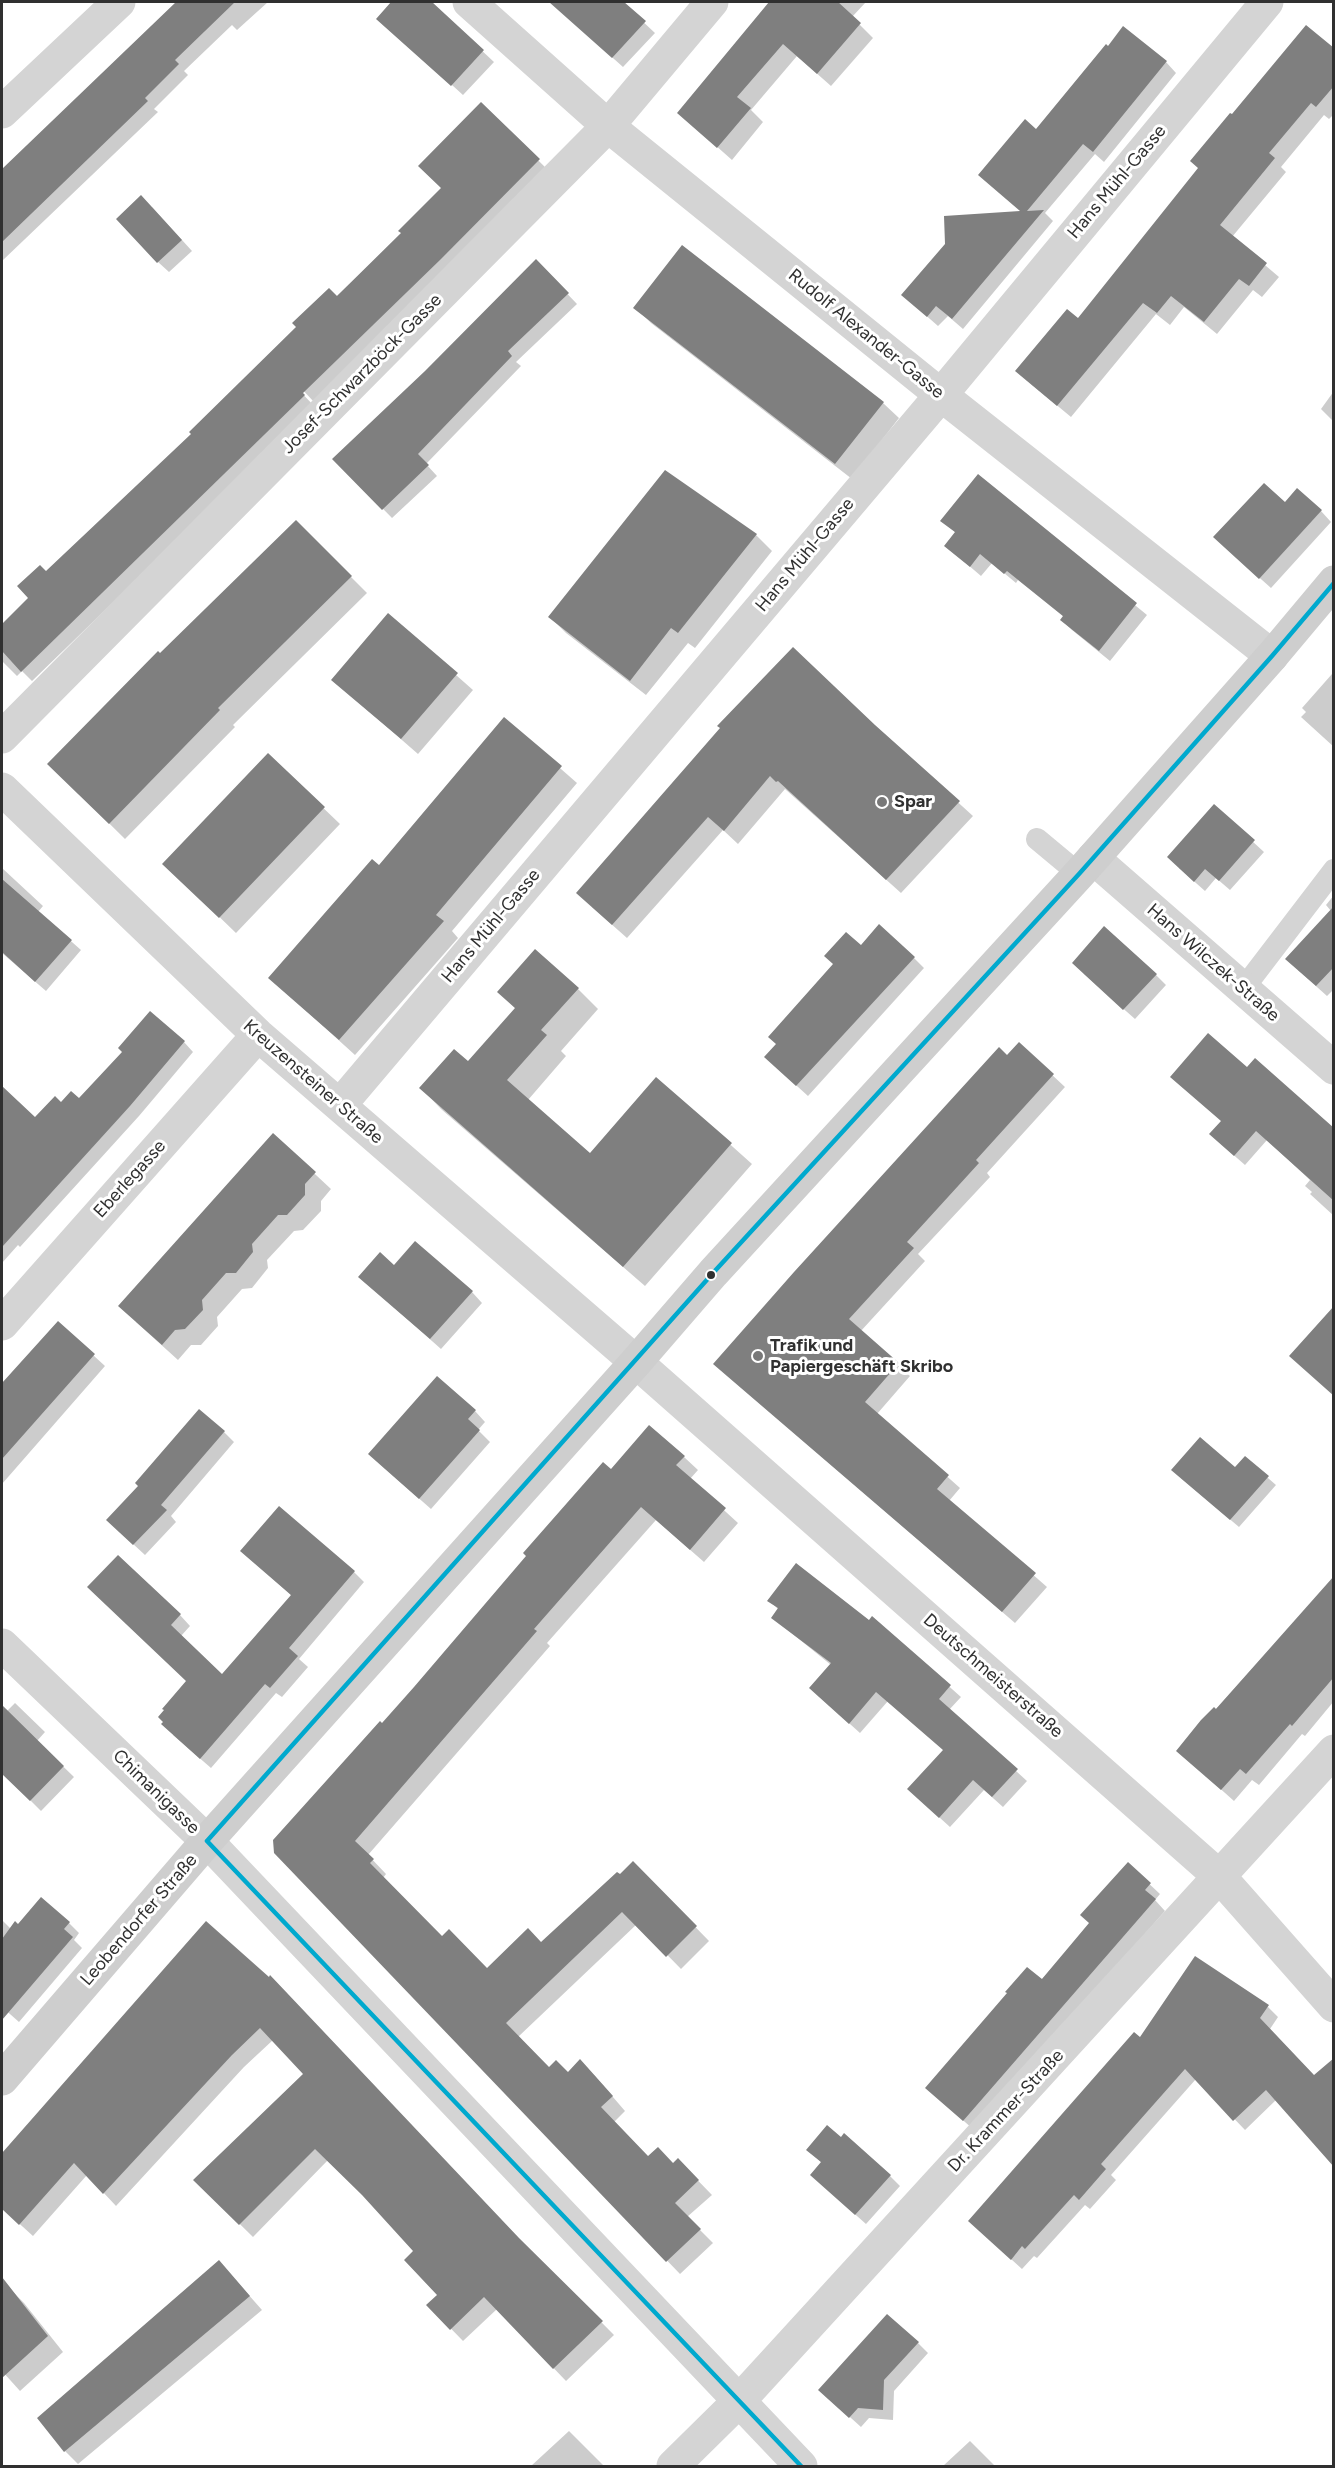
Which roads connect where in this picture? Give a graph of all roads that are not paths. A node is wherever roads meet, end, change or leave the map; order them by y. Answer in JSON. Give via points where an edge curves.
{"nodes":[{"id":1,"x":119,"y":2,"type":"edge"},
{"id":2,"x":469,"y":2,"type":"edge"},
{"id":3,"x":712,"y":2,"type":"edge"},
{"id":4,"x":1267,"y":2,"type":"edge"},
{"id":5,"x":2,"y":112,"type":"edge"},
{"id":6,"x":608,"y":126,"type":"junction"},
{"id":7,"x":941,"y":395,"type":"junction"},
{"id":8,"x":1334,"y":582,"type":"edge"},
{"id":9,"x":1272,"y":656,"type":"junction"},
{"id":10,"x":2,"y":737,"type":"edge"},
{"id":11,"x":2,"y":789,"type":"edge"},
{"id":12,"x":1037,"y":839,"type":"dead end"},
{"id":13,"x":1086,"y":866,"type":"junction"},
{"id":14,"x":1334,"y":870,"type":"edge"},
{"id":15,"x":1243,"y":989,"type":"junction"},
{"id":16,"x":258,"y":1035,"type":"junction"},
{"id":17,"x":1334,"y":1068,"type":"edge"},
{"id":18,"x":340,"y":1105,"type":"junction"},
{"id":19,"x":2,"y":1324,"type":"edge"},
{"id":20,"x":636,"y":1362,"type":"junction"},
{"id":21,"x":2,"y":1645,"type":"edge"},
{"id":22,"x":1334,"y":1751,"type":"edge"},
{"id":23,"x":207,"y":1842,"type":"junction"},
{"id":24,"x":1220,"y":1877,"type":"junction"},
{"id":25,"x":1334,"y":2007,"type":"edge"},
{"id":26,"x":2,"y":2079,"type":"edge"},
{"id":27,"x":739,"y":2401,"type":"junction"},
{"id":28,"x":673,"y":2466,"type":"edge"},
{"id":29,"x":801,"y":2466,"type":"edge"}],
"edges":[{"from":1,"to":5,"type":"street"},
{"from":2,"to":6,"type":"street","name":"Rudolf Alexander-Gasse"},
{"from":3,"to":6,"type":"street","name":"Josef-Schwarzböck-Gasse"},
{"from":4,"to":7,"type":"street","name":"Hans Mühl-Gasse"},
{"from":6,"to":7,"type":"street","name":"Rudolf Alexander-Gasse"},
{"from":6,"to":10,"type":"street","name":"Josef-Schwarzböck-Gasse"},
{"from":7,"to":9,"type":"street","name":"Rudolf Alexander-Gasse"},
{"from":7,"to":18,"type":"street","name":"Hans Mühl-Gasse"},
{"from":8,"to":9,"type":"main road","name":"Leobendorfer Straße"},
{"from":9,"to":13,"type":"main road","name":"Leobendorfer Straße"},
{"from":11,"to":16,"type":"street","name":"Kreuzensteiner Straße"},
{"from":12,"to":13,"type":"lane"},
{"from":13,"to":15,"type":"street","name":"Hans Wilczek-Straße"},
{"from":13,"to":20,"type":"main road","name":"Leobendorfer Straße"},
{"from":14,"to":15,"type":"lane"},
{"from":15,"to":17,"type":"street","name":"Hans Wilczek-Straße"},
{"from":16,"to":18,"type":"street","name":"Kreuzensteiner Straße"},
{"from":16,"to":19,"type":"street","name":"Eberlegasse"},
{"from":18,"to":20,"type":"street","name":"Kreuzensteiner Straße"},
{"from":20,"to":23,"type":"main road","name":"Leobendorfer Straße"},
{"from":20,"to":24,"type":"street","name":"Deutschmeisterstraße"},
{"from":21,"to":23,"type":"street","name":"Chimanigasse"},
{"from":22,"to":24,"type":"street","name":"Dr. Krammer-Straße"},
{"from":23,"to":26,"type":"main road","name":"Leobendorfer Straße"},
{"from":23,"to":27,"type":"street","name":"Chimanigasse"},
{"from":24,"to":25,"type":"street","name":"Deutschmeisterstraße"},
{"from":24,"to":27,"type":"street","name":"Dr. Krammer-Straße"},
{"from":27,"to":28,"type":"street","name":"Dr. Krammer-Straße"},
{"from":27,"to":29,"type":"street","name":"Chimanigasse"}]}
